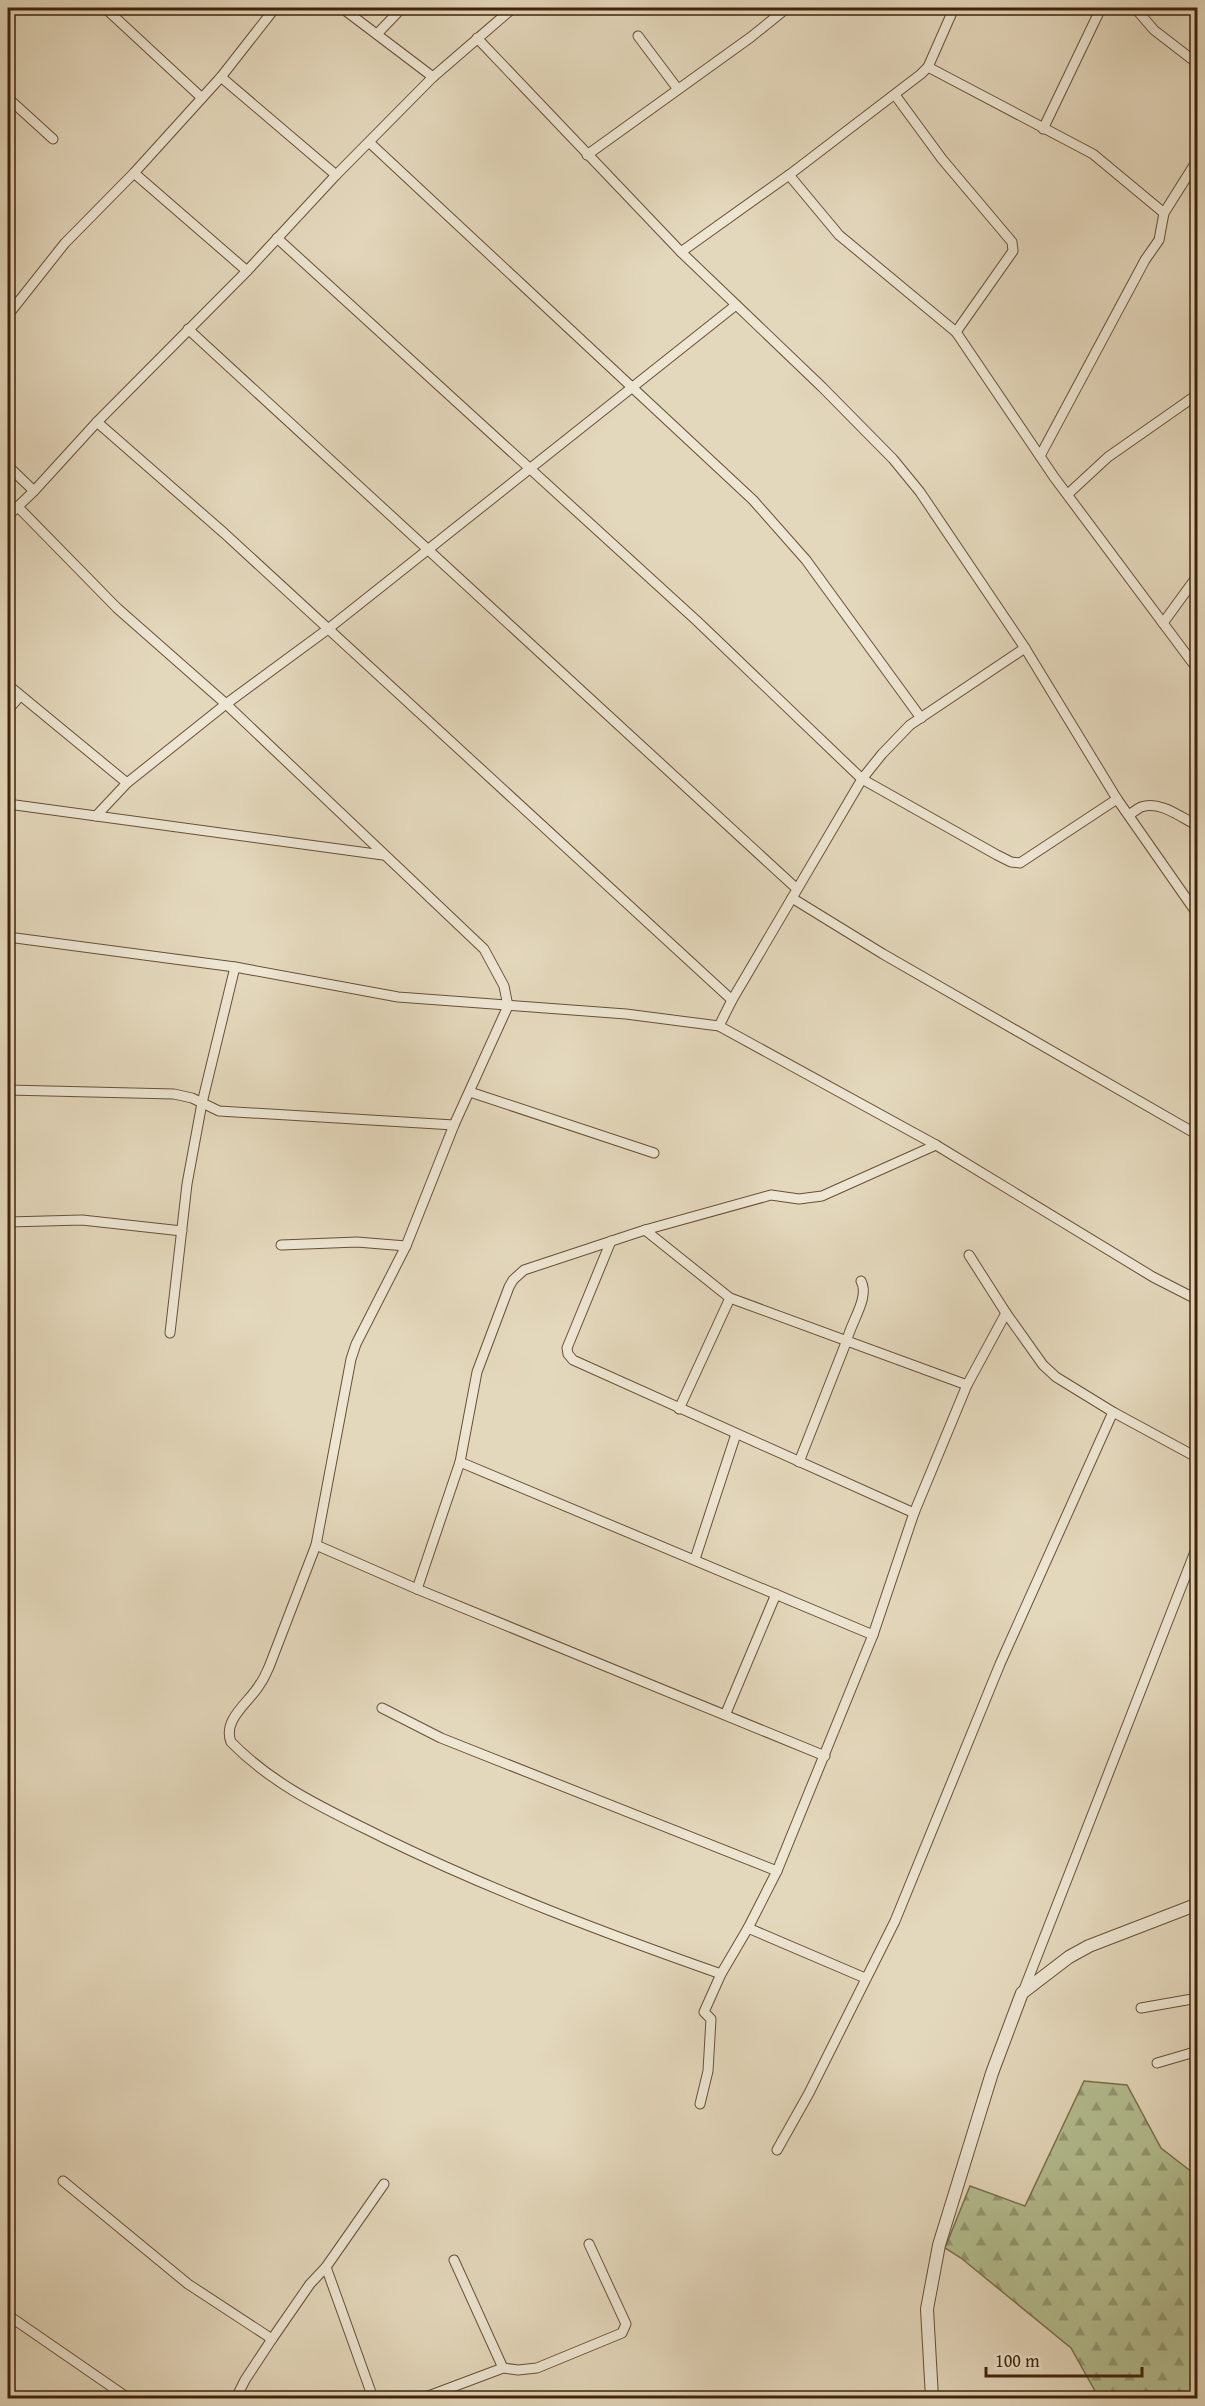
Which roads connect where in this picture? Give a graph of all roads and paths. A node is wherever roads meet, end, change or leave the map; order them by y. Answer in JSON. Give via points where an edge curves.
{"nodes":[{"id":1,"x":105,"y":8,"type":"edge"},
{"id":2,"x":275,"y":8,"type":"edge"},
{"id":3,"x":342,"y":8,"type":"edge"},
{"id":4,"x":402,"y":8,"type":"edge"},
{"id":5,"x":513,"y":8,"type":"edge"},
{"id":6,"x":787,"y":8,"type":"edge"},
{"id":7,"x":954,"y":8,"type":"edge"},
{"id":8,"x":1101,"y":8,"type":"edge"},
{"id":9,"x":1135,"y":8,"type":"edge"},
{"id":10,"x":377,"y":34,"type":"junction"},
{"id":11,"x":638,"y":36,"type":"dead end"},
{"id":12,"x":477,"y":38,"type":"junction"},
{"id":13,"x":1197,"y":64,"type":"edge"},
{"id":14,"x":928,"y":67,"type":"junction"},
{"id":15,"x":221,"y":77,"type":"junction"},
{"id":16,"x":433,"y":77,"type":"junction"},
{"id":17,"x":677,"y":88,"type":"junction"},
{"id":18,"x":896,"y":95,"type":"junction"},
{"id":19,"x":8,"y":98,"type":"edge"},
{"id":20,"x":202,"y":98,"type":"junction"},
{"id":21,"x":1043,"y":129,"type":"junction"},
{"id":22,"x":53,"y":139,"type":"dead end"},
{"id":23,"x":370,"y":142,"type":"junction"},
{"id":24,"x":587,"y":155,"type":"junction"},
{"id":25,"x":1197,"y":159,"type":"edge"},
{"id":26,"x":134,"y":174,"type":"junction"},
{"id":27,"x":336,"y":175,"type":"junction"},
{"id":28,"x":789,"y":175,"type":"junction"},
{"id":29,"x":1164,"y":213,"type":"junction"},
{"id":30,"x":277,"y":238,"type":"junction"},
{"id":31,"x":681,"y":252,"type":"junction"},
{"id":32,"x":247,"y":271,"type":"junction"},
{"id":33,"x":736,"y":305,"type":"junction"},
{"id":34,"x":8,"y":315,"type":"edge"},
{"id":35,"x":188,"y":329,"type":"junction"},
{"id":36,"x":956,"y":332,"type":"junction"},
{"id":37,"x":631,"y":388,"type":"junction"},
{"id":38,"x":1197,"y":394,"type":"edge"},
{"id":39,"x":97,"y":422,"type":"junction"},
{"id":40,"x":1040,"y":456,"type":"junction"},
{"id":41,"x":8,"y":466,"type":"edge"},
{"id":42,"x":530,"y":469,"type":"junction"},
{"id":43,"x":34,"y":491,"type":"junction"},
{"id":44,"x":1068,"y":494,"type":"junction"},
{"id":45,"x":18,"y":507,"type":"junction"},
{"id":46,"x":8,"y":516,"type":"edge"},
{"id":47,"x":428,"y":550,"type":"junction"},
{"id":48,"x":1197,"y":575,"type":"edge"},
{"id":49,"x":1163,"y":623,"type":"junction"},
{"id":50,"x":328,"y":629,"type":"junction"},
{"id":51,"x":1025,"y":648,"type":"junction"},
{"id":52,"x":1197,"y":670,"type":"edge"},
{"id":53,"x":8,"y":685,"type":"edge"},
{"id":54,"x":20,"y":696,"type":"junction"},
{"id":55,"x":225,"y":705,"type":"junction"},
{"id":56,"x":8,"y":710,"type":"edge"},
{"id":57,"x":921,"y":718,"type":"junction"},
{"id":58,"x":862,"y":779,"type":"junction"},
{"id":59,"x":127,"y":783,"type":"junction"},
{"id":60,"x":1117,"y":799,"type":"junction"},
{"id":61,"x":8,"y":804,"type":"edge"},
{"id":62,"x":96,"y":816,"type":"junction"},
{"id":63,"x":1129,"y":816,"type":"junction"},
{"id":64,"x":1197,"y":826,"type":"edge"},
{"id":65,"x":383,"y":855,"type":"junction"},
{"id":66,"x":795,"y":893,"type":"junction"},
{"id":67,"x":1197,"y":915,"type":"edge"},
{"id":68,"x":8,"y":937,"type":"edge"},
{"id":69,"x":235,"y":967,"type":"junction"},
{"id":70,"x":732,"y":1000,"type":"junction"},
{"id":71,"x":508,"y":1006,"type":"junction"},
{"id":72,"x":718,"y":1026,"type":"junction"},
{"id":73,"x":8,"y":1090,"type":"edge"},
{"id":74,"x":470,"y":1092,"type":"junction"},
{"id":75,"x":202,"y":1103,"type":"junction"},
{"id":76,"x":454,"y":1125,"type":"junction"},
{"id":77,"x":1197,"y":1135,"type":"edge"},
{"id":78,"x":936,"y":1145,"type":"junction"},
{"id":79,"x":654,"y":1153,"type":"dead end"},
{"id":80,"x":8,"y":1222,"type":"edge"},
{"id":81,"x":645,"y":1230,"type":"junction"},
{"id":82,"x":182,"y":1231,"type":"junction"},
{"id":83,"x":611,"y":1241,"type":"junction"},
{"id":84,"x":281,"y":1245,"type":"dead end"},
{"id":85,"x":406,"y":1246,"type":"junction"},
{"id":86,"x":969,"y":1255,"type":"dead end"},
{"id":87,"x":861,"y":1281,"type":"dead end"},
{"id":88,"x":730,"y":1298,"type":"junction"},
{"id":89,"x":1197,"y":1300,"type":"edge"},
{"id":90,"x":1006,"y":1313,"type":"junction"},
{"id":91,"x":170,"y":1333,"type":"dead end"},
{"id":92,"x":847,"y":1340,"type":"junction"},
{"id":93,"x":967,"y":1385,"type":"junction"},
{"id":94,"x":679,"y":1409,"type":"junction"},
{"id":95,"x":1113,"y":1412,"type":"junction"},
{"id":96,"x":736,"y":1434,"type":"junction"},
{"id":97,"x":1197,"y":1458,"type":"edge"},
{"id":98,"x":460,"y":1462,"type":"junction"},
{"id":99,"x":799,"y":1462,"type":"junction"},
{"id":100,"x":914,"y":1513,"type":"junction"},
{"id":101,"x":1197,"y":1544,"type":"edge"},
{"id":102,"x":316,"y":1545,"type":"junction"},
{"id":103,"x":695,"y":1559,"type":"junction"},
{"id":104,"x":417,"y":1589,"type":"junction"},
{"id":105,"x":776,"y":1594,"type":"junction"},
{"id":106,"x":873,"y":1635,"type":"junction"},
{"id":107,"x":382,"y":1708,"type":"dead end"},
{"id":108,"x":726,"y":1713,"type":"junction"},
{"id":109,"x":825,"y":1756,"type":"junction"},
{"id":110,"x":777,"y":1871,"type":"junction"},
{"id":111,"x":1197,"y":1904,"type":"edge"},
{"id":112,"x":748,"y":1928,"type":"junction"},
{"id":113,"x":721,"y":1974,"type":"junction"},
{"id":114,"x":865,"y":1978,"type":"junction"},
{"id":115,"x":1022,"y":1993,"type":"junction"},
{"id":116,"x":1197,"y":1998,"type":"edge"},
{"id":117,"x":1141,"y":2008,"type":"dead end"},
{"id":118,"x":1197,"y":2051,"type":"edge"},
{"id":119,"x":1157,"y":2063,"type":"dead end"},
{"id":120,"x":700,"y":2104,"type":"dead end"},
{"id":121,"x":777,"y":2150,"type":"dead end"},
{"id":122,"x":63,"y":2181,"type":"dead end"},
{"id":123,"x":384,"y":2184,"type":"dead end"},
{"id":124,"x":589,"y":2244,"type":"dead end"},
{"id":125,"x":453,"y":2260,"type":"dead end"},
{"id":126,"x":326,"y":2267,"type":"junction"},
{"id":127,"x":12,"y":2318,"type":"dead end"},
{"id":128,"x":272,"y":2339,"type":"junction"},
{"id":129,"x":503,"y":2368,"type":"junction"},
{"id":130,"x":128,"y":2398,"type":"edge"},
{"id":131,"x":236,"y":2398,"type":"edge"},
{"id":132,"x":373,"y":2398,"type":"edge"},
{"id":133,"x":423,"y":2398,"type":"edge"},
{"id":134,"x":932,"y":2398,"type":"edge"}],
"edges":[{"from":1,"to":20,"type":"street"},
{"from":2,"to":15,"type":"street"},
{"from":3,"to":10,"type":"street"},
{"from":4,"to":10,"type":"street"},
{"from":5,"to":12,"type":"street"},
{"from":6,"to":17,"type":"street"},
{"from":7,"to":14,"type":"street"},
{"from":8,"to":21,"type":"street"},
{"from":9,"to":13,"type":"street","via":[[1154,30]]},
{"from":10,"to":16,"type":"street"},
{"from":11,"to":17,"type":"street"},
{"from":12,"to":16,"type":"street"},
{"from":12,"to":24,"type":"street"},
{"from":14,"to":18,"type":"street"},
{"from":14,"to":21,"type":"street"},
{"from":15,"to":20,"type":"street"},
{"from":15,"to":27,"type":"street"},
{"from":16,"to":23,"type":"street"},
{"from":17,"to":24,"type":"street"},
{"from":18,"to":28,"type":"street"},
{"from":18,"to":36,"type":"street","via":[[942,159],[1014,246]]},
{"from":19,"to":22,"type":"street"},
{"from":20,"to":26,"type":"street"},
{"from":21,"to":29,"type":"street","via":[[1102,160]]},
{"from":23,"to":27,"type":"street"},
{"from":23,"to":37,"type":"street"},
{"from":24,"to":31,"type":"street"},
{"from":25,"to":29,"type":"street"},
{"from":26,"to":32,"type":"street"},
{"from":26,"to":34,"type":"street","via":[[65,243]]},
{"from":27,"to":30,"type":"street"},
{"from":28,"to":31,"type":"street"},
{"from":28,"to":36,"type":"street","via":[[839,235]]},
{"from":29,"to":40,"type":"street","via":[[1159,240]]},
{"from":30,"to":32,"type":"street"},
{"from":30,"to":42,"type":"street"},
{"from":31,"to":33,"type":"street"},
{"from":32,"to":35,"type":"street"},
{"from":33,"to":37,"type":"street"},
{"from":33,"to":51,"type":"street","via":[[893,459],[954,540]]},
{"from":35,"to":39,"type":"street"},
{"from":35,"to":47,"type":"street"},
{"from":36,"to":40,"type":"street"},
{"from":37,"to":42,"type":"street"},
{"from":37,"to":57,"type":"street","via":[[753,500],[782,532]]},
{"from":38,"to":44,"type":"street","via":[[1108,457]]},
{"from":39,"to":43,"type":"street"},
{"from":39,"to":50,"type":"street"},
{"from":40,"to":44,"type":"street"},
{"from":41,"to":43,"type":"street"},
{"from":42,"to":47,"type":"street"},
{"from":42,"to":58,"type":"street"},
{"from":43,"to":45,"type":"street"},
{"from":44,"to":49,"type":"street"},
{"from":45,"to":46,"type":"street"},
{"from":45,"to":55,"type":"street","via":[[117,608]]},
{"from":47,"to":50,"type":"street"},
{"from":47,"to":66,"type":"street"},
{"from":48,"to":49,"type":"street"},
{"from":49,"to":52,"type":"street"},
{"from":50,"to":55,"type":"street"},
{"from":50,"to":70,"type":"street"},
{"from":51,"to":57,"type":"street"},
{"from":51,"to":60,"type":"street"},
{"from":53,"to":54,"type":"street"},
{"from":54,"to":56,"type":"street"},
{"from":54,"to":59,"type":"street"},
{"from":55,"to":59,"type":"street"},
{"from":55,"to":65,"type":"street"},
{"from":57,"to":58,"type":"street","via":[[882,754]]},
{"from":58,"to":60,"type":"street","via":[[997,855],[1020,863]]},
{"from":58,"to":66,"type":"street"},
{"from":59,"to":62,"type":"street"},
{"from":60,"to":63,"type":"street"},
{"from":61,"to":62,"type":"street"},
{"from":62,"to":65,"type":"street"},
{"from":63,"to":64,"type":"street","via":[[1142,807],[1155,806]]},
{"from":63,"to":67,"type":"street"},
{"from":65,"to":71,"type":"street","via":[[484,949],[504,986]]},
{"from":66,"to":70,"type":"street"},
{"from":66,"to":77,"type":"street","via":[[883,954]]},
{"from":68,"to":69,"type":"street"},
{"from":69,"to":71,"type":"street","via":[[398,997]]},
{"from":69,"to":75,"type":"street"},
{"from":70,"to":72,"type":"street"},
{"from":71,"to":72,"type":"street","via":[[626,1014]]},
{"from":71,"to":74,"type":"street"},
{"from":72,"to":78,"type":"street"},
{"from":73,"to":75,"type":"street","via":[[174,1094]]},
{"from":74,"to":76,"type":"street"},
{"from":74,"to":79,"type":"street"},
{"from":75,"to":76,"type":"street","via":[[219,1111]]},
{"from":75,"to":82,"type":"street"},
{"from":76,"to":85,"type":"street"},
{"from":78,"to":81,"type":"street","via":[[822,1196],[799,1199],[771,1195]]},
{"from":78,"to":89,"type":"street"},
{"from":80,"to":82,"type":"street","via":[[82,1220]]},
{"from":81,"to":83,"type":"street"},
{"from":81,"to":88,"type":"street"},
{"from":82,"to":91,"type":"street"},
{"from":83,"to":94,"type":"street","via":[[567,1348],[568,1354],[573,1360]]},
{"from":83,"to":98,"type":"street","via":[[524,1270],[513,1280],[477,1372]]},
{"from":84,"to":85,"type":"street","via":[[357,1242]]},
{"from":85,"to":102,"type":"street","via":[[351,1359]]},
{"from":86,"to":90,"type":"street"},
{"from":87,"to":92,"type":"street","via":[[864,1294]]},
{"from":88,"to":92,"type":"street"},
{"from":88,"to":94,"type":"street"},
{"from":90,"to":93,"type":"street"},
{"from":90,"to":95,"type":"street","via":[[1043,1365]]},
{"from":92,"to":93,"type":"street"},
{"from":92,"to":99,"type":"street"},
{"from":93,"to":100,"type":"street"},
{"from":94,"to":96,"type":"street"},
{"from":95,"to":97,"type":"street"},
{"from":95,"to":114,"type":"street","via":[[1000,1664],[895,1921]]},
{"from":96,"to":99,"type":"street"},
{"from":96,"to":103,"type":"street"},
{"from":98,"to":103,"type":"street"},
{"from":98,"to":104,"type":"street"},
{"from":99,"to":100,"type":"street"},
{"from":100,"to":106,"type":"street"},
{"from":101,"to":115,"type":"street"},
{"from":102,"to":104,"type":"street"},
{"from":102,"to":113,"type":"street","via":[[269,1667],[230,1724],[231,1742],[301,1797],[440,1865],[635,1944]]},
{"from":103,"to":105,"type":"street"},
{"from":104,"to":108,"type":"street"},
{"from":105,"to":106,"type":"street"},
{"from":105,"to":108,"type":"street"},
{"from":106,"to":109,"type":"street"},
{"from":107,"to":110,"type":"street","via":[[441,1738]]},
{"from":108,"to":109,"type":"street"},
{"from":109,"to":110,"type":"street"},
{"from":110,"to":112,"type":"street"},
{"from":111,"to":115,"type":"street","via":[[1089,1946]]},
{"from":112,"to":113,"type":"street"},
{"from":112,"to":114,"type":"street"},
{"from":113,"to":120,"type":"street","via":[[704,2012],[711,2019],[708,2071]]},
{"from":114,"to":121,"type":"street"},
{"from":115,"to":134,"type":"street","via":[[992,2073],[939,2245],[927,2309]]},
{"from":116,"to":117,"type":"street"},
{"from":118,"to":119,"type":"street"},
{"from":122,"to":128,"type":"street","via":[[188,2284]]},
{"from":123,"to":126,"type":"street"},
{"from":124,"to":129,"type":"street","via":[[626,2324],[622,2333],[537,2368]]},
{"from":125,"to":129,"type":"street"},
{"from":126,"to":128,"type":"street"},
{"from":126,"to":132,"type":"street"},
{"from":127,"to":130,"type":"street"},
{"from":128,"to":131,"type":"street"},
{"from":129,"to":133,"type":"street"}]}
